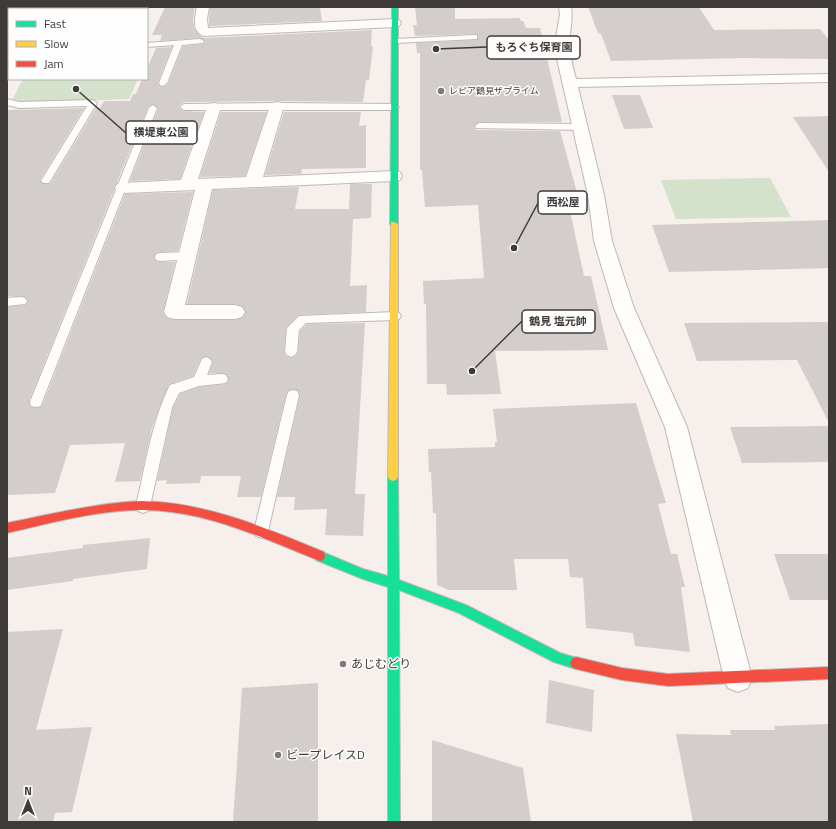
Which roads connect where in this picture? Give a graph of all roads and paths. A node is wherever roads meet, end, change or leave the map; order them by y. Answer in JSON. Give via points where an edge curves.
{"nodes":[{"id":1,"x":203,"y":7,"type":"edge"},
{"id":2,"x":395,"y":7,"type":"edge"},
{"id":3,"x":565,"y":7,"type":"edge"},
{"id":4,"x":395,"y":23,"type":"junction"},
{"id":5,"x":474,"y":37,"type":"dead end"},
{"id":6,"x":200,"y":41,"type":"dead end"},
{"id":7,"x":180,"y":42,"type":"junction"},
{"id":8,"x":395,"y":42,"type":"junction"},
{"id":9,"x":148,"y":45,"type":"edge"},
{"id":10,"x":829,"y":78,"type":"edge"},
{"id":11,"x":163,"y":83,"type":"dead end"},
{"id":12,"x":570,"y":83,"type":"junction"},
{"id":13,"x":7,"y":102,"type":"edge"},
{"id":14,"x":277,"y":106,"type":"junction"},
{"id":15,"x":184,"y":107,"type":"dead end"},
{"id":16,"x":214,"y":107,"type":"junction"},
{"id":17,"x":395,"y":107,"type":"junction"},
{"id":18,"x":153,"y":108,"type":"dead end"},
{"id":19,"x":479,"y":126,"type":"dead end"},
{"id":20,"x":580,"y":127,"type":"junction"},
{"id":21,"x":394,"y":176,"type":"junction"},
{"id":22,"x":46,"y":181,"type":"dead end"},
{"id":23,"x":253,"y":182,"type":"junction"},
{"id":24,"x":196,"y":185,"type":"junction"},
{"id":25,"x":123,"y":188,"type":"junction"},
{"id":26,"x":188,"y":256,"type":"junction"},
{"id":27,"x":160,"y":257,"type":"dead end"},
{"id":28,"x":21,"y":301,"type":"dead end"},
{"id":29,"x":7,"y":302,"type":"edge"},
{"id":30,"x":235,"y":312,"type":"dead end"},
{"id":31,"x":394,"y":316,"type":"junction"},
{"id":32,"x":291,"y":352,"type":"dead end"},
{"id":33,"x":206,"y":362,"type":"dead end"},
{"id":34,"x":222,"y":379,"type":"dead end"},
{"id":35,"x":200,"y":381,"type":"junction"},
{"id":36,"x":293,"y":395,"type":"dead end"},
{"id":37,"x":36,"y":402,"type":"dead end"},
{"id":38,"x":143,"y":506,"type":"junction"},
{"id":39,"x":7,"y":528,"type":"edge"},
{"id":40,"x":261,"y":531,"type":"junction"},
{"id":41,"x":393,"y":583,"type":"junction"},
{"id":42,"x":829,"y":674,"type":"edge"},
{"id":43,"x":738,"y":678,"type":"junction"},
{"id":44,"x":394,"y":822,"type":"edge"}],
"edges":[{"from":1,"to":4,"type":"street","via":[[202,28],[205,32]]},
{"from":2,"to":4,"type":"street"},
{"from":3,"to":12,"type":"street","via":[[564,59]]},
{"from":4,"to":8,"type":"street"},
{"from":5,"to":8,"type":"lane"},
{"from":6,"to":7,"type":"lane"},
{"from":7,"to":9,"type":"lane"},
{"from":7,"to":11,"type":"lane"},
{"from":8,"to":17,"type":"street"},
{"from":10,"to":12,"type":"street"},
{"from":12,"to":20,"type":"street"},
{"from":13,"to":22,"type":"lane","via":[[19,105],[93,103]]},
{"from":14,"to":16,"type":"lane"},
{"from":14,"to":17,"type":"lane"},
{"from":14,"to":23,"type":"street"},
{"from":15,"to":16,"type":"lane"},
{"from":16,"to":24,"type":"street"},
{"from":17,"to":21,"type":"street"},
{"from":18,"to":25,"type":"lane"},
{"from":19,"to":20,"type":"lane"},
{"from":20,"to":43,"type":"street","via":[[596,194],[603,241],[617,288],[676,427]]},
{"from":21,"to":23,"type":"street"},
{"from":21,"to":31,"type":"street"},
{"from":23,"to":24,"type":"street"},
{"from":24,"to":25,"type":"street"},
{"from":24,"to":26,"type":"street"},
{"from":25,"to":37,"type":"lane"},
{"from":26,"to":27,"type":"lane"},
{"from":26,"to":30,"type":"street","via":[[174,312]]},
{"from":28,"to":29,"type":"lane"},
{"from":31,"to":32,"type":"lane","via":[[303,319],[293,328]]},
{"from":31,"to":41,"type":"street"},
{"from":33,"to":35,"type":"lane"},
{"from":34,"to":35,"type":"lane"},
{"from":35,"to":38,"type":"lane","via":[[174,389],[166,408]]},
{"from":36,"to":40,"type":"lane"},
{"from":38,"to":39,"type":"street","via":[[93,510]]},
{"from":38,"to":40,"type":"street","via":[[161,506],[205,513]]},
{"from":40,"to":41,"type":"street","via":[[363,574]]},
{"from":41,"to":43,"type":"street","via":[[462,609],[558,658],[622,674],[668,680]]},
{"from":41,"to":44,"type":"street"},
{"from":42,"to":43,"type":"street"}]}
